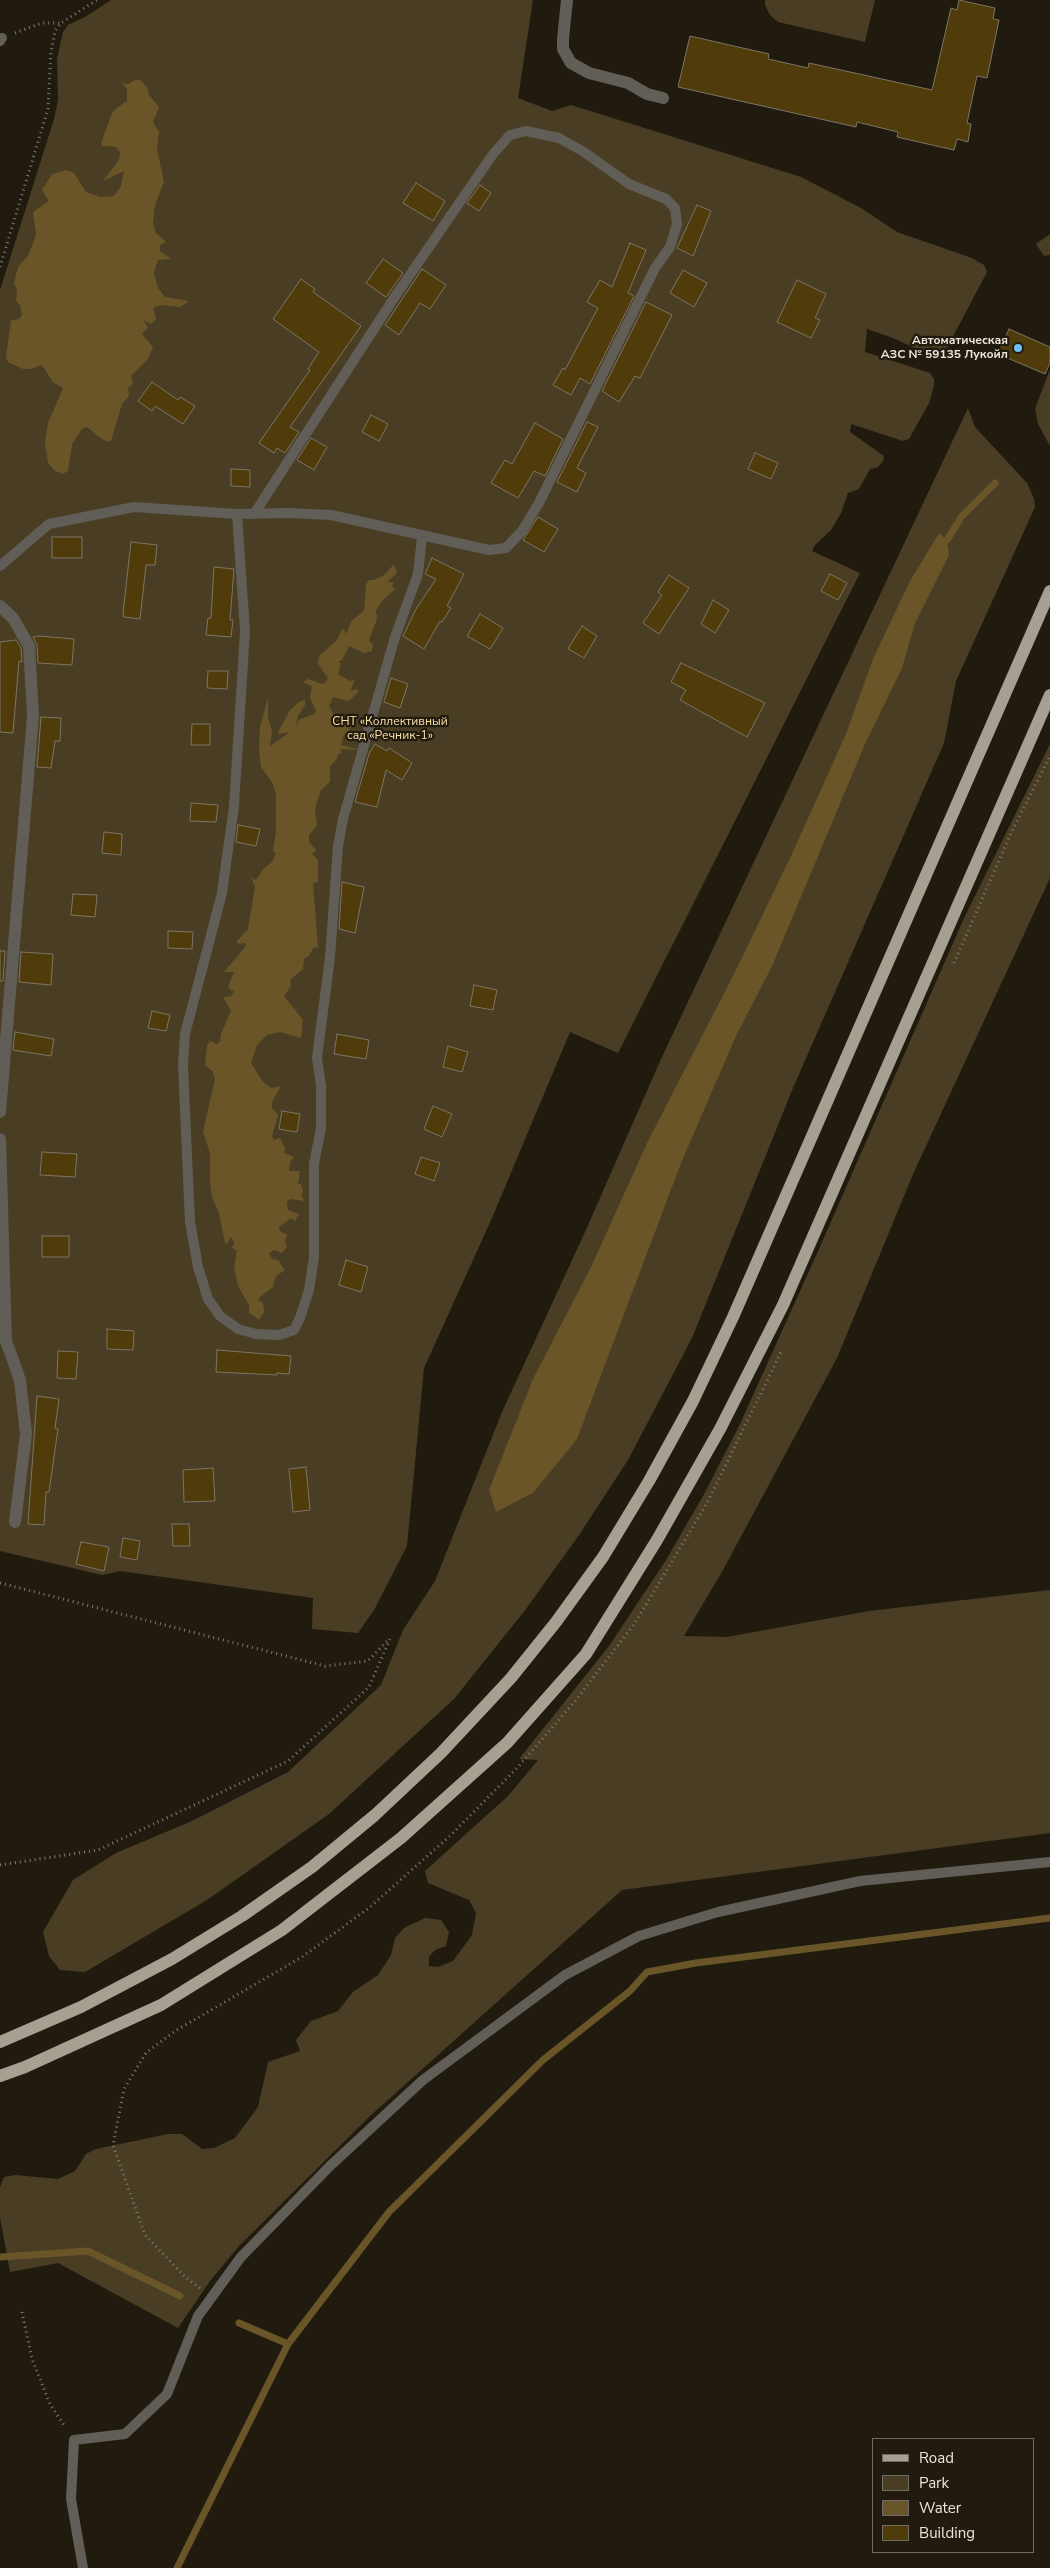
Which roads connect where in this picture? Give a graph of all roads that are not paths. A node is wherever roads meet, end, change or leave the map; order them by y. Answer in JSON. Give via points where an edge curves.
{"nodes":[{"id":1,"x":567,"y":0,"type":"edge"},
{"id":2,"x":663,"y":98,"type":"dead end"},
{"id":3,"x":237,"y":514,"type":"junction"},
{"id":4,"x":254,"y":514,"type":"junction"},
{"id":5,"x":422,"y":537,"type":"junction"},
{"id":6,"x":0,"y":566,"type":"edge"},
{"id":7,"x":1050,"y":591,"type":"edge"},
{"id":8,"x":0,"y":606,"type":"edge"},
{"id":9,"x":1050,"y":695,"type":"edge"},
{"id":10,"x":0,"y":1112,"type":"edge"},
{"id":11,"x":0,"y":1139,"type":"edge"},
{"id":12,"x":15,"y":1522,"type":"dead end"},
{"id":13,"x":1050,"y":1862,"type":"edge"},
{"id":14,"x":0,"y":2042,"type":"edge"},
{"id":15,"x":0,"y":2076,"type":"edge"},
{"id":16,"x":83,"y":2568,"type":"edge"}],
"edges":[{"from":1,"to":2,"type":"street","via":[[562,39],[563,49],[571,63]]},
{"from":3,"to":4,"type":"lane"},
{"from":3,"to":5,"type":"lane","via":[[245,631],[234,806],[222,893],[185,1034],[183,1066],[190,1222],[198,1268],[208,1299],[220,1316],[238,1329],[256,1334],[279,1335],[294,1330],[309,1290],[314,1258],[314,1164],[321,1128],[317,1058],[330,957],[338,846],[395,637],[418,574]]},
{"from":3,"to":6,"type":"lane","via":[[134,507],[49,524]]},
{"from":4,"to":5,"type":"lane","via":[[330,515]]},
{"from":4,"to":5,"type":"lane","via":[[394,298],[501,142],[517,132],[550,135],[584,152],[636,188],[671,203],[677,218],[674,239],[651,274],[544,491],[513,543],[506,548],[489,550]]},
{"from":7,"to":14,"type":"main road","via":[[737,1308],[693,1401],[650,1481],[556,1622],[511,1678],[441,1753],[375,1815],[312,1866],[242,1916],[172,1959],[81,2007]]},
{"from":8,"to":10,"type":"street","via":[[13,618],[29,646],[33,716]]},
{"from":9,"to":15,"type":"main road","via":[[783,1305],[720,1429],[657,1540],[586,1654],[507,1744],[401,1838],[282,1930],[160,2005]]},
{"from":11,"to":12,"type":"street","via":[[6,1341],[20,1380],[26,1434]]},
{"from":13,"to":16,"type":"lane","via":[[860,1881],[718,1912],[639,1936],[565,1976],[423,2080],[330,2166],[241,2257],[198,2316],[167,2394],[125,2434],[74,2440],[71,2499]]}]}
